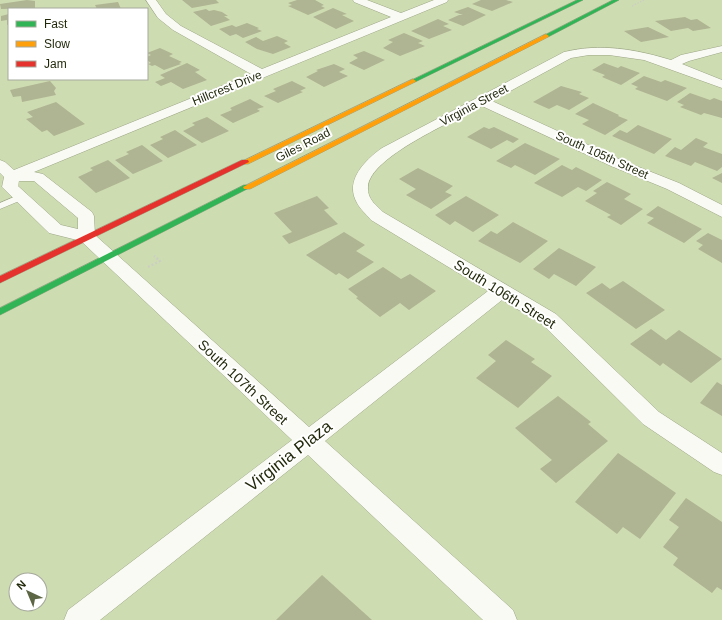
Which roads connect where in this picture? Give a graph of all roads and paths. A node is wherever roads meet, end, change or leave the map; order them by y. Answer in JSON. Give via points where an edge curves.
{"nodes":[{"id":1,"x":151,"y":0,"type":"edge"},
{"id":2,"x":358,"y":0,"type":"edge"},
{"id":3,"x":443,"y":0,"type":"edge"},
{"id":4,"x":581,"y":0,"type":"edge"},
{"id":5,"x":618,"y":0,"type":"edge"},
{"id":6,"x":400,"y":17,"type":"junction"},
{"id":7,"x":719,"y":49,"type":"dead end"},
{"id":8,"x":671,"y":65,"type":"junction"},
{"id":9,"x":261,"y":74,"type":"junction"},
{"id":10,"x":722,"y":84,"type":"edge"},
{"id":11,"x":482,"y":101,"type":"junction"},
{"id":12,"x":6,"y":170,"type":"edge"},
{"id":13,"x":360,"y":190,"type":"joint"},
{"id":14,"x":21,"y":197,"type":"junction"},
{"id":15,"x":0,"y":206,"type":"edge"},
{"id":16,"x":722,"y":212,"type":"edge"},
{"id":17,"x":87,"y":237,"type":"junction"},
{"id":18,"x":108,"y":257,"type":"junction"},
{"id":19,"x":0,"y":280,"type":"edge"},
{"id":20,"x":501,"y":291,"type":"junction"},
{"id":21,"x":0,"y":312,"type":"edge"},
{"id":22,"x":308,"y":441,"type":"junction"},
{"id":23,"x":722,"y":465,"type":"edge"},
{"id":24,"x":78,"y":620,"type":"edge"},
{"id":25,"x":503,"y":620,"type":"edge"}],
"edges":[{"from":1,"to":9,"type":"street","via":[[162,16],[177,28]]},
{"from":2,"to":6,"type":"street"},
{"from":3,"to":6,"type":"street","name":"Hillcrest Drive"},
{"from":4,"to":17,"type":"main road","name":"Giles Road"},
{"from":5,"to":18,"type":"main road","name":"Giles Road"},
{"from":6,"to":9,"type":"street","name":"Hillcrest Drive"},
{"from":7,"to":8,"type":"street","via":[[685,58]]},
{"from":8,"to":10,"type":"street","name":"Virginia Street"},
{"from":8,"to":11,"type":"street","name":"Virginia Street","via":[[645,56],[608,50],[582,52],[568,55]]},
{"from":9,"to":12,"type":"street","name":"Hillcrest Drive"},
{"from":11,"to":13,"type":"street","name":"Virginia Street","via":[[377,158],[364,174]]},
{"from":11,"to":16,"type":"street","name":"South 105th Street","via":[[616,163],[673,186]]},
{"from":12,"to":14,"type":"street","via":[[10,187]]},
{"from":12,"to":17,"type":"street","via":[[38,177],[86,216]]},
{"from":13,"to":20,"type":"street","name":"South 106th Street","via":[[363,201],[377,216]]},
{"from":14,"to":15,"type":"lane"},
{"from":14,"to":17,"type":"street","via":[[55,230]]},
{"from":17,"to":18,"type":"street","name":"South 107th Street"},
{"from":17,"to":19,"type":"main road","name":"Giles Road"},
{"from":18,"to":21,"type":"main road","name":"Giles Road"},
{"from":18,"to":22,"type":"street","name":"South 107th Street"},
{"from":20,"to":22,"type":"street","name":"Virginia Plaza"},
{"from":20,"to":23,"type":"street","name":"South 106th Street","via":[[549,319],[651,418]]},
{"from":22,"to":24,"type":"street","name":"Virginia Plaza"},
{"from":22,"to":25,"type":"street","name":"South 107th Street"}]}
